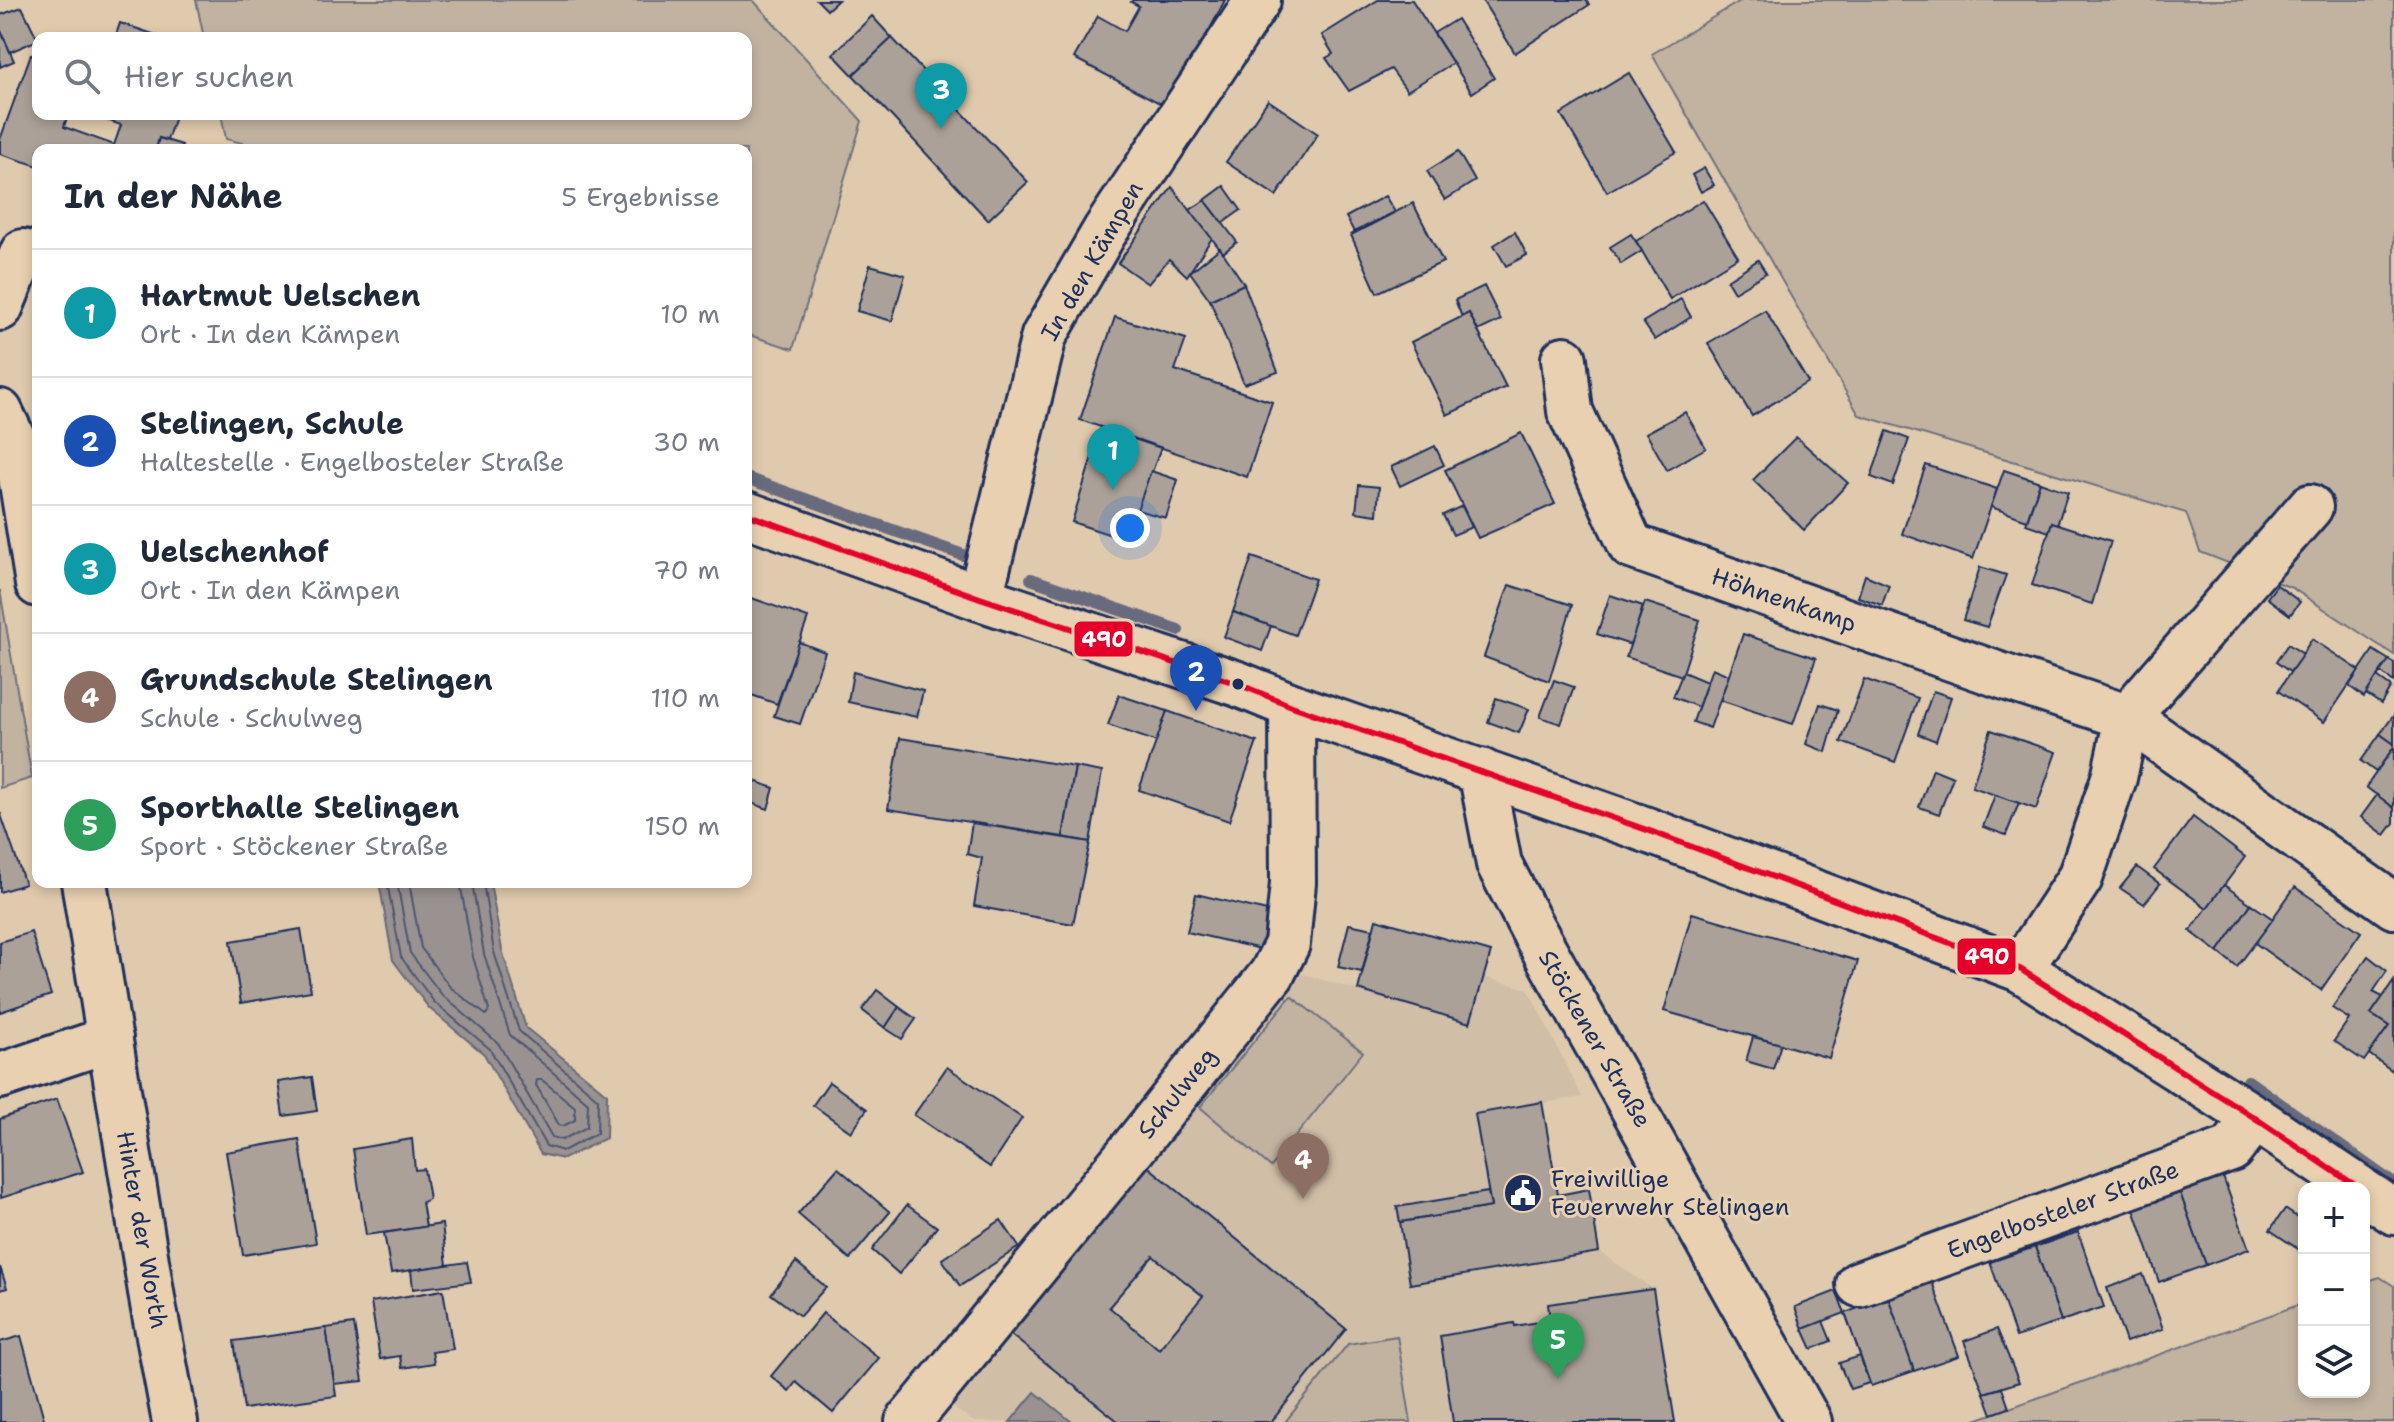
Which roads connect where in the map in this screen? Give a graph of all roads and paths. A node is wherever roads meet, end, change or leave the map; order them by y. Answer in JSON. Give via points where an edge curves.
{"nodes":[{"id":1,"x":1258,"y":0,"type":"edge"},
{"id":2,"x":20,"y":250,"type":"edge"},
{"id":3,"x":0,"y":308,"type":"edge"},
{"id":4,"x":1564,"y":359,"type":"dead end"},
{"id":5,"x":0,"y":412,"type":"edge"},
{"id":6,"x":2310,"y":507,"type":"dead end"},
{"id":7,"x":752,"y":516,"type":"edge"},
{"id":8,"x":32,"y":546,"type":"edge"},
{"id":9,"x":980,"y":598,"type":"junction"},
{"id":10,"x":1292,"y":706,"type":"junction"},
{"id":11,"x":2127,"y":717,"type":"junction"},
{"id":12,"x":1481,"y":771,"type":"junction"},
{"id":13,"x":85,"y":888,"type":"edge"},
{"id":14,"x":2394,"y":906,"type":"edge"},
{"id":15,"x":2020,"y":969,"type":"junction"},
{"id":16,"x":110,"y":1039,"type":"junction"},
{"id":17,"x":0,"y":1076,"type":"edge"},
{"id":18,"x":2255,"y":1118,"type":"junction"},
{"id":19,"x":2350,"y":1182,"type":"edge"},
{"id":20,"x":2370,"y":1196,"type":"edge"},
{"id":21,"x":2394,"y":1212,"type":"edge"},
{"id":22,"x":1859,"y":1284,"type":"dead end"},
{"id":23,"x":175,"y":1422,"type":"edge"},
{"id":24,"x":908,"y":1422,"type":"edge"},
{"id":25,"x":1809,"y":1422,"type":"edge"}],
"edges":[{"from":1,"to":9,"type":"street","name":"In den Kämpen","via":[[1105,231],[1044,336]]},
{"from":2,"to":3,"type":"street"},
{"from":4,"to":11,"type":"street","name":"Höhnenkamp","via":[[1570,411],[1631,546]]},
{"from":5,"to":8,"type":"street","via":[[16,445]]},
{"from":6,"to":11,"type":"street"},
{"from":7,"to":9,"type":"street"},
{"from":9,"to":10,"type":"street"},
{"from":10,"to":12,"type":"street"},
{"from":10,"to":24,"type":"street","name":"Schulweg","via":[[1293,883],[1287,944],[1272,974]]},
{"from":11,"to":14,"type":"street","name":"Höhnenkamp"},
{"from":11,"to":15,"type":"street","via":[[2114,778],[2080,878]]},
{"from":12,"to":15,"type":"street"},
{"from":12,"to":25,"type":"street","name":"Stöckener Straße","via":[[1499,864]]},
{"from":13,"to":16,"type":"street","name":"Hinter der Worth"},
{"from":15,"to":18,"type":"street"},
{"from":16,"to":17,"type":"street"},
{"from":16,"to":23,"type":"street","name":"Hinter der Worth"},
{"from":18,"to":19,"type":"street"},
{"from":18,"to":22,"type":"street","name":"Engelbosteler Straße","via":[[2231,1149]]},
{"from":20,"to":21,"type":"street"}]}
